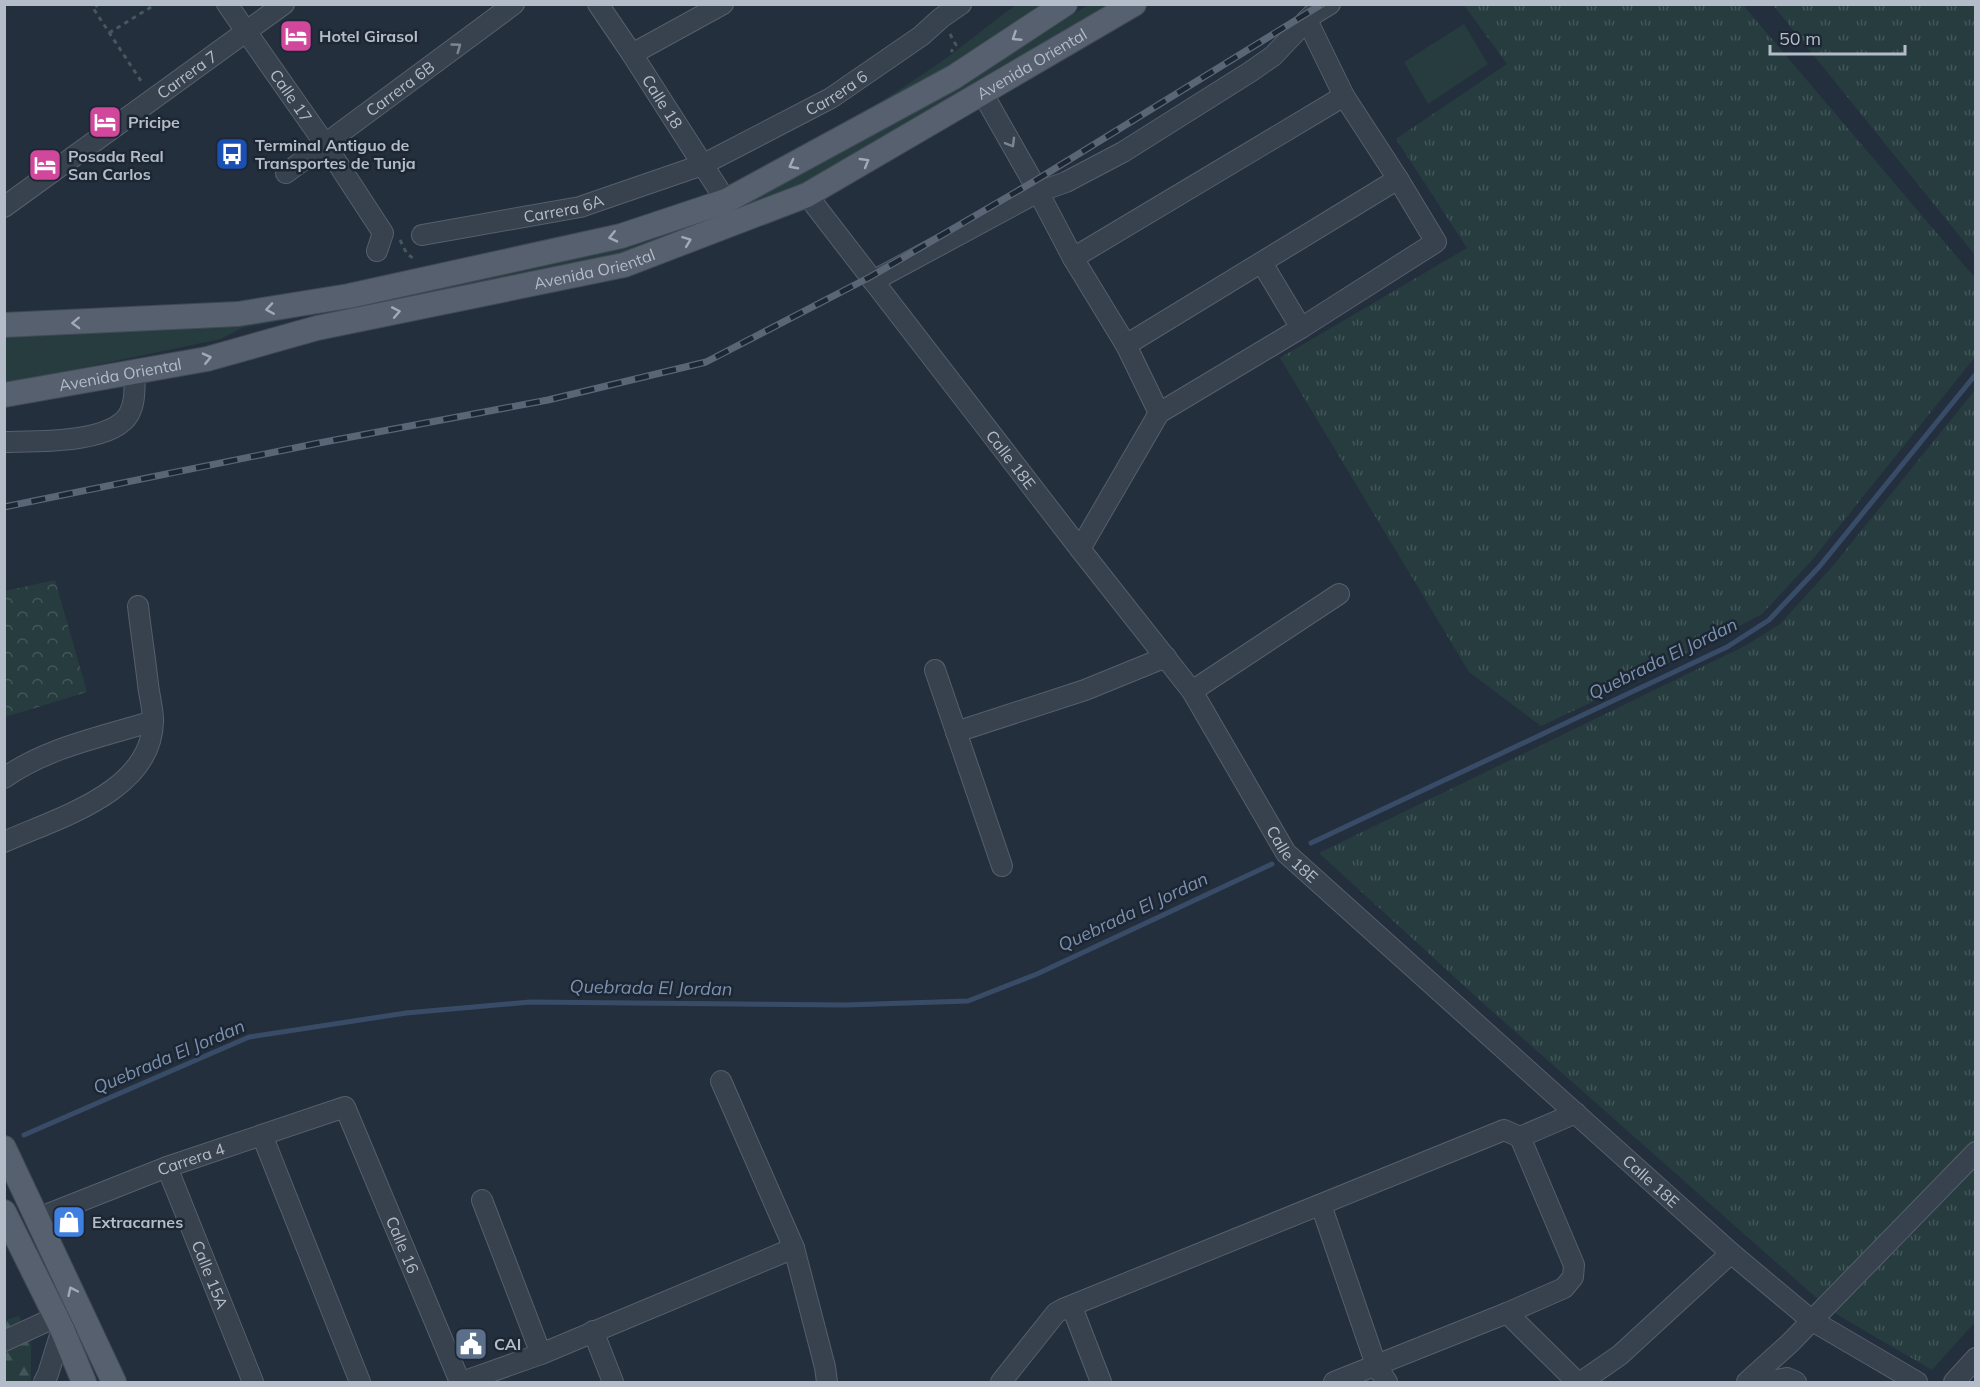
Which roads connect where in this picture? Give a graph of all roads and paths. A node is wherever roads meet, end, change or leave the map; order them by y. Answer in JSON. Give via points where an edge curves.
{"nodes":[{"id":1,"x":99,"y":4,"type":"edge"},
{"id":2,"x":156,"y":4,"type":"edge"},
{"id":3,"x":227,"y":4,"type":"edge"},
{"id":4,"x":284,"y":4,"type":"edge"},
{"id":5,"x":514,"y":4,"type":"edge"},
{"id":6,"x":598,"y":4,"type":"edge"},
{"id":7,"x":723,"y":4,"type":"edge"},
{"id":8,"x":961,"y":4,"type":"edge"},
{"id":9,"x":1065,"y":4,"type":"edge"},
{"id":10,"x":1134,"y":4,"type":"edge"},
{"id":11,"x":1330,"y":4,"type":"edge"},
{"id":12,"x":694,"y":11,"type":"edge"},
{"id":13,"x":938,"y":11,"type":"edge"},
{"id":14,"x":1307,"y":20,"type":"junction"},
{"id":15,"x":247,"y":32,"type":"junction"},
{"id":16,"x":109,"y":33,"type":"junction"},
{"id":17,"x":632,"y":54,"type":"junction"},
{"id":18,"x":954,"y":77,"type":"junction"},
{"id":19,"x":982,"y":94,"type":"junction"},
{"id":20,"x":1344,"y":96,"type":"junction"},
{"id":21,"x":153,"y":99,"type":"junction"},
{"id":22,"x":325,"y":144,"type":"junction"},
{"id":23,"x":702,"y":165,"type":"junction"},
{"id":24,"x":286,"y":173,"type":"dead end"},
{"id":25,"x":1398,"y":179,"type":"junction"},
{"id":26,"x":1038,"y":192,"type":"junction"},
{"id":27,"x":807,"y":195,"type":"junction"},
{"id":28,"x":726,"y":201,"type":"junction"},
{"id":29,"x":4,"y":207,"type":"edge"},
{"id":30,"x":422,"y":235,"type":"dead end"},
{"id":31,"x":400,"y":240,"type":"dead end"},
{"id":32,"x":377,"y":251,"type":"dead end"},
{"id":33,"x":1073,"y":258,"type":"junction"},
{"id":34,"x":1262,"y":263,"type":"junction"},
{"id":35,"x":445,"y":274,"type":"junction"},
{"id":36,"x":873,"y":281,"type":"junction"},
{"id":37,"x":314,"y":302,"type":"junction"},
{"id":38,"x":4,"y":325,"type":"edge"},
{"id":39,"x":317,"y":328,"type":"junction"},
{"id":40,"x":1301,"y":328,"type":"junction"},
{"id":41,"x":1126,"y":345,"type":"junction"},
{"id":42,"x":135,"y":373,"type":"junction"},
{"id":43,"x":4,"y":394,"type":"edge"},
{"id":44,"x":1159,"y":413,"type":"junction"},
{"id":45,"x":4,"y":442,"type":"edge"},
{"id":46,"x":1080,"y":549,"type":"junction"},
{"id":47,"x":1339,"y":594,"type":"dead end"},
{"id":48,"x":138,"y":606,"type":"dead end"},
{"id":49,"x":1166,"y":657,"type":"junction"},
{"id":50,"x":935,"y":670,"type":"dead end"},
{"id":51,"x":1192,"y":691,"type":"junction"},
{"id":52,"x":153,"y":721,"type":"junction"},
{"id":53,"x":956,"y":732,"type":"junction"},
{"id":54,"x":4,"y":778,"type":"edge"},
{"id":55,"x":4,"y":842,"type":"edge"},
{"id":56,"x":1002,"y":866,"type":"dead end"},
{"id":57,"x":721,"y":1081,"type":"dead end"},
{"id":58,"x":345,"y":1107,"type":"joint"},
{"id":59,"x":1576,"y":1113,"type":"junction"},
{"id":60,"x":262,"y":1135,"type":"junction"},
{"id":61,"x":1520,"y":1137,"type":"junction"},
{"id":62,"x":4,"y":1148,"type":"edge"},
{"id":63,"x":1976,"y":1152,"type":"edge"},
{"id":64,"x":167,"y":1167,"type":"junction"},
{"id":65,"x":15,"y":1196,"type":"edge"},
{"id":66,"x":482,"y":1200,"type":"dead end"},
{"id":67,"x":1321,"y":1205,"type":"junction"},
{"id":68,"x":4,"y":1212,"type":"edge"},
{"id":69,"x":38,"y":1218,"type":"junction"},
{"id":70,"x":794,"y":1248,"type":"junction"},
{"id":71,"x":1731,"y":1253,"type":"junction"},
{"id":72,"x":1072,"y":1307,"type":"junction"},
{"id":73,"x":1507,"y":1313,"type":"junction"},
{"id":74,"x":85,"y":1319,"type":"junction"},
{"id":75,"x":1811,"y":1320,"type":"junction"},
{"id":76,"x":59,"y":1323,"type":"junction"},
{"id":77,"x":593,"y":1331,"type":"junction"},
{"id":78,"x":4,"y":1341,"type":"edge"},
{"id":79,"x":541,"y":1354,"type":"junction"},
{"id":80,"x":1976,"y":1359,"type":"edge"},
{"id":81,"x":1376,"y":1365,"type":"junction"},
{"id":82,"x":614,"y":1382,"type":"edge"},
{"id":83,"x":44,"y":1383,"type":"edge"},
{"id":84,"x":84,"y":1383,"type":"edge"},
{"id":85,"x":114,"y":1383,"type":"edge"},
{"id":86,"x":253,"y":1383,"type":"edge"},
{"id":87,"x":360,"y":1383,"type":"edge"},
{"id":88,"x":461,"y":1383,"type":"edge"},
{"id":89,"x":827,"y":1383,"type":"edge"},
{"id":90,"x":1001,"y":1383,"type":"edge"},
{"id":91,"x":1101,"y":1383,"type":"edge"},
{"id":92,"x":1334,"y":1383,"type":"edge"},
{"id":93,"x":1387,"y":1383,"type":"edge"},
{"id":94,"x":1579,"y":1383,"type":"edge"},
{"id":95,"x":1747,"y":1383,"type":"edge"},
{"id":96,"x":1767,"y":1383,"type":"edge"},
{"id":97,"x":1796,"y":1383,"type":"edge"},
{"id":98,"x":1917,"y":1383,"type":"edge"},
{"id":99,"x":1954,"y":1383,"type":"edge"}],
"edges":[{"from":1,"to":16,"type":"path","via":[[93,8]]},
{"from":2,"to":16,"type":"path"},
{"from":3,"to":15,"type":"street","name":"Calle 17"},
{"from":4,"to":15,"type":"street","name":"Carrera 7"},
{"from":22,"to":5,"type":"street","name":"Carrera 6B","one_way":true},
{"from":6,"to":17,"type":"street","name":"Calle 18"},
{"from":7,"to":12,"type":"street"},
{"from":8,"to":13,"type":"street","name":"Carrera 6"},
{"from":9,"to":18,"type":"main road","name":"Avenida Oriental","one_way":true},
{"from":10,"to":19,"type":"main road","name":"Avenida Oriental"},
{"from":11,"to":14,"type":"street"},
{"from":12,"to":17,"type":"street"},
{"from":13,"to":18,"type":"path","via":[[956,45],[950,60]]},
{"from":13,"to":23,"type":"street","name":"Carrera 6","via":[[921,36],[831,98]]},
{"from":14,"to":20,"type":"street"},
{"from":14,"to":26,"type":"street","via":[[1273,56],[1240,78],[1123,152]]},
{"from":15,"to":21,"type":"street","name":"Carrera 7"},
{"from":15,"to":22,"type":"street","name":"Calle 17"},
{"from":16,"to":21,"type":"path"},
{"from":17,"to":23,"type":"street","name":"Calle 18"},
{"from":18,"to":28,"type":"main road","name":"Avenida Oriental","one_way":true},
{"from":19,"to":26,"type":"street","one_way":true},
{"from":27,"to":19,"type":"main road","name":"Avenida Oriental","one_way":true},
{"from":20,"to":25,"type":"street"},
{"from":20,"to":33,"type":"street"},
{"from":21,"to":29,"type":"street","name":"Carrera 7"},
{"from":22,"to":24,"type":"street","name":"Carrera 6B"},
{"from":22,"to":32,"type":"street","name":"Calle 17","via":[[382,233]]},
{"from":23,"to":28,"type":"street","name":"Calle 18"},
{"from":23,"to":30,"type":"street","name":"Carrera 6A","via":[[580,207]]},
{"from":25,"to":34,"type":"street"},
{"from":25,"to":40,"type":"street","via":[[1436,242]]},
{"from":26,"to":33,"type":"street"},
{"from":26,"to":36,"type":"street"},
{"from":27,"to":36,"type":"street","name":"Calle 18E"},
{"from":39,"to":27,"type":"main road","name":"Avenida Oriental","one_way":true,"via":[[624,265]]},
{"from":28,"to":35,"type":"main road","name":"Avenida Oriental","one_way":true,"via":[[621,236]]},
{"from":31,"to":35,"type":"path","via":[[411,258]]},
{"from":33,"to":41,"type":"street"},
{"from":34,"to":40,"type":"street"},
{"from":34,"to":41,"type":"street"},
{"from":35,"to":37,"type":"main road","name":"Avenida Oriental"},
{"from":36,"to":46,"type":"street","name":"Calle 18E"},
{"from":37,"to":38,"type":"main road","name":"Avenida Oriental","one_way":true,"via":[[238,314]]},
{"from":37,"to":39,"type":"main road"},
{"from":42,"to":39,"type":"main road","name":"Avenida Oriental","one_way":true,"via":[[207,359]]},
{"from":40,"to":44,"type":"street"},
{"from":41,"to":44,"type":"street"},
{"from":42,"to":43,"type":"main road","name":"Avenida Oriental"},
{"from":42,"to":45,"type":"street","via":[[132,406],[126,418],[112,428],[76,438]]},
{"from":44,"to":46,"type":"street"},
{"from":46,"to":49,"type":"street","name":"Calle 18E"},
{"from":47,"to":51,"type":"street"},
{"from":48,"to":52,"type":"street"},
{"from":49,"to":51,"type":"street","name":"Calle 18E"},
{"from":49,"to":53,"type":"street","via":[[1085,690]]},
{"from":50,"to":53,"type":"street"},
{"from":51,"to":59,"type":"street","name":"Calle 18E","via":[[1286,853]]},
{"from":52,"to":54,"type":"street","via":[[53,751]]},
{"from":52,"to":55,"type":"street","via":[[140,763],[123,782],[96,801]]},
{"from":53,"to":56,"type":"street"},
{"from":57,"to":70,"type":"street"},
{"from":58,"to":60,"type":"street","name":"Carrera 4"},
{"from":58,"to":88,"type":"street","name":"Calle 16"},
{"from":59,"to":61,"type":"street"},
{"from":59,"to":71,"type":"street","name":"Calle 18E"},
{"from":60,"to":64,"type":"street","name":"Carrera 4"},
{"from":60,"to":87,"type":"street"},
{"from":61,"to":67,"type":"street","via":[[1504,1130]]},
{"from":61,"to":73,"type":"street","via":[[1574,1265],[1574,1277],[1564,1288]]},
{"from":62,"to":65,"type":"main road"},
{"from":63,"to":75,"type":"street"},
{"from":64,"to":69,"type":"street","name":"Carrera 4"},
{"from":64,"to":86,"type":"street","name":"Calle 15A"},
{"from":65,"to":69,"type":"main road"},
{"from":66,"to":79,"type":"street"},
{"from":67,"to":72,"type":"street"},
{"from":67,"to":81,"type":"street"},
{"from":68,"to":76,"type":"main road"},
{"from":74,"to":69,"type":"main road","one_way":true},
{"from":70,"to":77,"type":"street"},
{"from":70,"to":89,"type":"street"},
{"from":71,"to":75,"type":"street","name":"Calle 18E"},
{"from":71,"to":94,"type":"street","via":[[1620,1355]]},
{"from":72,"to":90,"type":"street","via":[[1056,1313]]},
{"from":72,"to":91,"type":"street"},
{"from":73,"to":81,"type":"street"},
{"from":73,"to":94,"type":"street"},
{"from":74,"to":76,"type":"street"},
{"from":74,"to":85,"type":"main road"},
{"from":75,"to":95,"type":"street"},
{"from":75,"to":98,"type":"street","name":"Calle 18E"},
{"from":76,"to":78,"type":"street"},
{"from":76,"to":83,"type":"street"},
{"from":76,"to":84,"type":"main road"},
{"from":77,"to":79,"type":"street"},
{"from":77,"to":82,"type":"street"},
{"from":79,"to":88,"type":"street"},
{"from":80,"to":99,"type":"street"},
{"from":81,"to":92,"type":"street"},
{"from":81,"to":93,"type":"street"},
{"from":96,"to":97,"type":"street","via":[[1787,1378]]}]}
